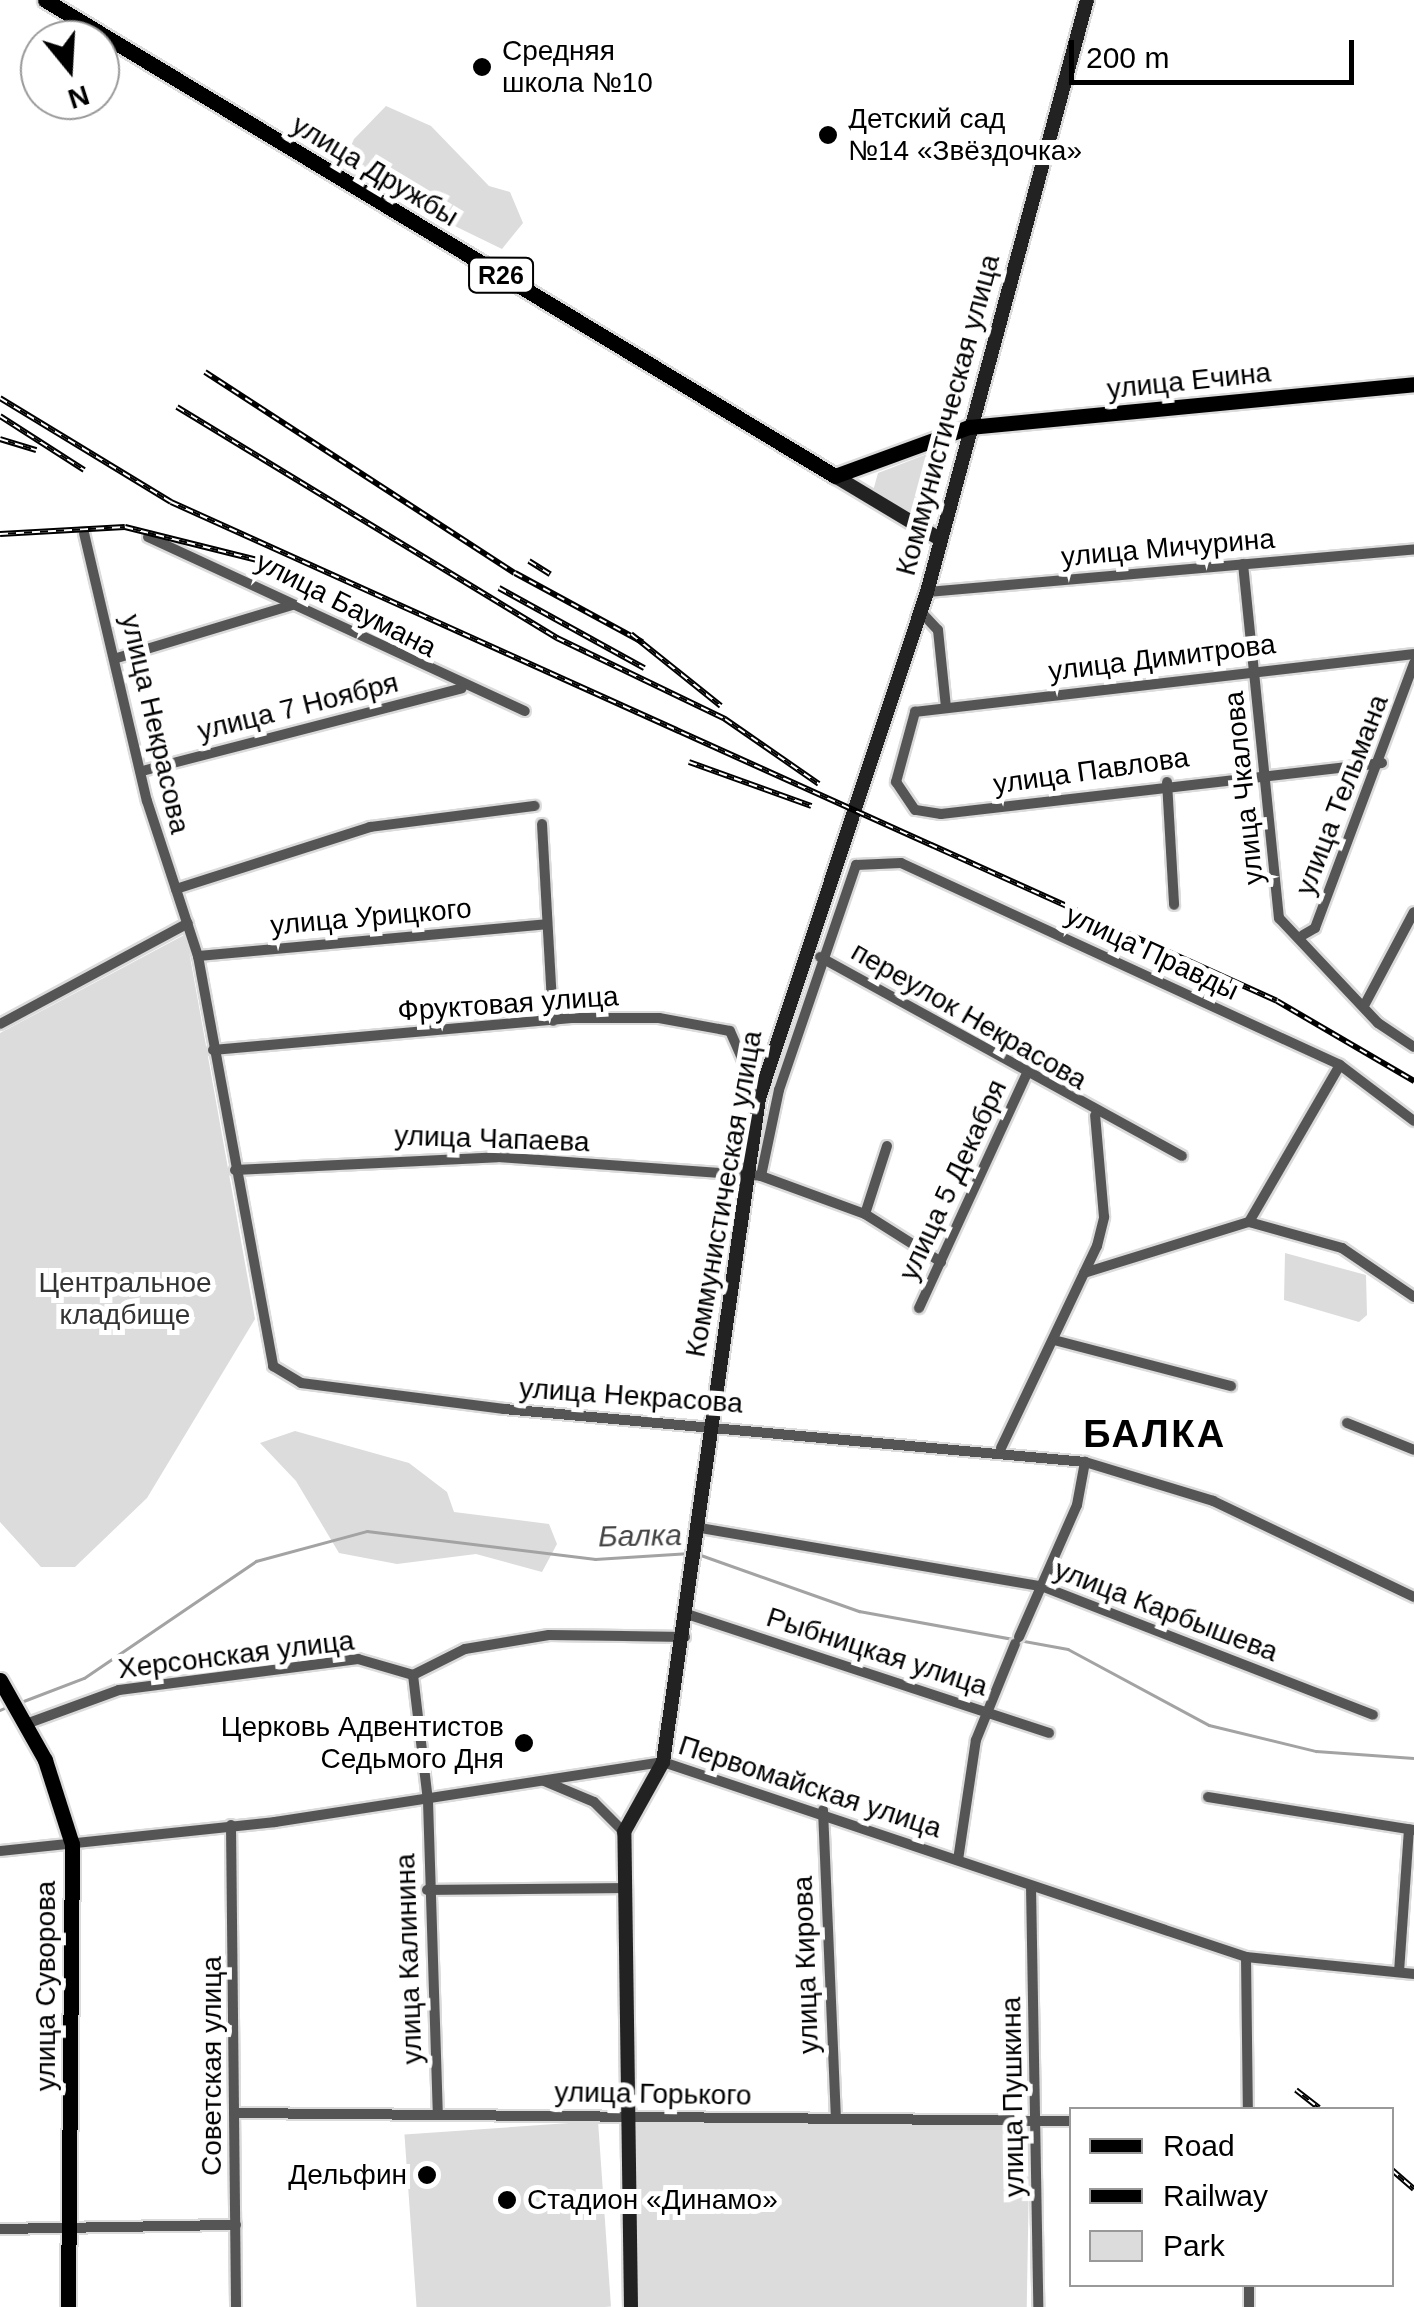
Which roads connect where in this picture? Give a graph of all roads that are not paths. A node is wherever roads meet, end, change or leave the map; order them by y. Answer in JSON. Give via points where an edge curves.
{"nodes":[{"id":1,"x":45,"y":0,"type":"edge"},
{"id":2,"x":1088,"y":0,"type":"edge"},
{"id":3,"x":1414,"y":384,"type":"edge"},
{"id":4,"x":969,"y":427,"type":"junction"},
{"id":5,"x":835,"y":476,"type":"junction"},
{"id":6,"x":84,"y":533,"type":"dead end"},
{"id":7,"x":148,"y":537,"type":"dead end"},
{"id":8,"x":940,"y":539,"type":"junction"},
{"id":9,"x":1414,"y":550,"type":"edge"},
{"id":10,"x":1243,"y":564,"type":"junction"},
{"id":11,"x":926,"y":592,"type":"junction"},
{"id":12,"x":294,"y":604,"type":"junction"},
{"id":13,"x":920,"y":612,"type":"junction"},
{"id":14,"x":1414,"y":654,"type":"edge"},
{"id":15,"x":117,"y":658,"type":"junction"},
{"id":16,"x":1414,"y":663,"type":"edge"},
{"id":17,"x":1255,"y":670,"type":"junction"},
{"id":18,"x":462,"y":688,"type":"junction"},
{"id":19,"x":946,"y":707,"type":"junction"},
{"id":20,"x":525,"y":710,"type":"dead end"},
{"id":21,"x":916,"y":712,"type":"joint"},
{"id":22,"x":1382,"y":764,"type":"junction"},
{"id":23,"x":146,"y":770,"type":"junction"},
{"id":24,"x":1265,"y":774,"type":"junction"},
{"id":25,"x":1167,"y":782,"type":"junction"},
{"id":26,"x":534,"y":806,"type":"dead end"},
{"id":27,"x":542,"y":824,"type":"dead end"},
{"id":28,"x":176,"y":889,"type":"junction"},
{"id":29,"x":1174,"y":906,"type":"dead end"},
{"id":30,"x":1414,"y":912,"type":"edge"},
{"id":31,"x":188,"y":923,"type":"junction"},
{"id":32,"x":547,"y":924,"type":"junction"},
{"id":33,"x":1303,"y":935,"type":"junction"},
{"id":34,"x":198,"y":956,"type":"junction"},
{"id":35,"x":820,"y":957,"type":"junction"},
{"id":36,"x":1365,"y":1004,"type":"junction"},
{"id":37,"x":553,"y":1021,"type":"junction"},
{"id":38,"x":0,"y":1024,"type":"edge"},
{"id":39,"x":1414,"y":1047,"type":"edge"},
{"id":40,"x":214,"y":1050,"type":"junction"},
{"id":41,"x":1340,"y":1065,"type":"junction"},
{"id":42,"x":1028,"y":1071,"type":"junction"},
{"id":43,"x":759,"y":1098,"type":"junction"},
{"id":44,"x":1095,"y":1116,"type":"junction"},
{"id":45,"x":1414,"y":1121,"type":"edge"},
{"id":46,"x":887,"y":1146,"type":"dead end"},
{"id":47,"x":1182,"y":1156,"type":"dead end"},
{"id":48,"x":235,"y":1170,"type":"junction"},
{"id":49,"x":755,"y":1174,"type":"junction"},
{"id":50,"x":864,"y":1214,"type":"junction"},
{"id":51,"x":1249,"y":1222,"type":"junction"},
{"id":52,"x":941,"y":1262,"type":"junction"},
{"id":53,"x":1084,"y":1273,"type":"junction"},
{"id":54,"x":1414,"y":1296,"type":"edge"},
{"id":55,"x":919,"y":1308,"type":"dead end"},
{"id":56,"x":1054,"y":1340,"type":"junction"},
{"id":57,"x":1230,"y":1386,"type":"dead end"},
{"id":58,"x":1347,"y":1422,"type":"dead end"},
{"id":59,"x":714,"y":1425,"type":"junction"},
{"id":60,"x":1002,"y":1448,"type":"junction"},
{"id":61,"x":1414,"y":1450,"type":"edge"},
{"id":62,"x":1085,"y":1462,"type":"junction"},
{"id":63,"x":700,"y":1528,"type":"junction"},
{"id":64,"x":1041,"y":1586,"type":"junction"},
{"id":65,"x":1414,"y":1597,"type":"edge"},
{"id":66,"x":690,"y":1615,"type":"junction"},
{"id":67,"x":686,"y":1638,"type":"junction"},
{"id":68,"x":412,"y":1675,"type":"junction"},
{"id":69,"x":0,"y":1680,"type":"edge"},
{"id":70,"x":986,"y":1711,"type":"junction"},
{"id":71,"x":1374,"y":1715,"type":"dead end"},
{"id":72,"x":26,"y":1724,"type":"junction"},
{"id":73,"x":1049,"y":1733,"type":"dead end"},
{"id":74,"x":663,"y":1762,"type":"junction"},
{"id":75,"x":543,"y":1781,"type":"junction"},
{"id":76,"x":1208,"y":1797,"type":"dead end"},
{"id":77,"x":428,"y":1801,"type":"junction"},
{"id":78,"x":823,"y":1810,"type":"junction"},
{"id":79,"x":231,"y":1826,"type":"junction"},
{"id":80,"x":1412,"y":1829,"type":"edge"},
{"id":81,"x":624,"y":1832,"type":"junction"},
{"id":82,"x":72,"y":1844,"type":"junction"},
{"id":83,"x":0,"y":1851,"type":"edge"},
{"id":84,"x":958,"y":1860,"type":"junction"},
{"id":85,"x":1031,"y":1886,"type":"junction"},
{"id":86,"x":624,"y":1888,"type":"junction"},
{"id":87,"x":427,"y":1890,"type":"junction"},
{"id":88,"x":1246,"y":1956,"type":"junction"},
{"id":89,"x":1399,"y":1972,"type":"junction"},
{"id":90,"x":1414,"y":1974,"type":"edge"},
{"id":91,"x":1248,"y":2107,"type":"edge"},
{"id":92,"x":234,"y":2114,"type":"junction"},
{"id":93,"x":438,"y":2115,"type":"junction"},
{"id":94,"x":628,"y":2116,"type":"junction"},
{"id":95,"x":836,"y":2119,"type":"junction"},
{"id":96,"x":1069,"y":2121,"type":"edge"},
{"id":97,"x":1036,"y":2122,"type":"junction"},
{"id":98,"x":236,"y":2225,"type":"junction"},
{"id":99,"x":0,"y":2229,"type":"edge"},
{"id":100,"x":70,"y":2230,"type":"junction"},
{"id":101,"x":68,"y":2307,"type":"edge"},
{"id":102,"x":236,"y":2307,"type":"edge"},
{"id":103,"x":632,"y":2307,"type":"edge"},
{"id":104,"x":1038,"y":2307,"type":"edge"}],
"edges":[{"from":1,"to":5,"type":"main road","name":"улица Дружбы","number":"R26"},
{"from":2,"to":4,"type":"main road","name":"Коммунистическая улица"},
{"from":3,"to":4,"type":"main road","name":"улица Ечина"},
{"from":4,"to":5,"type":"main road"},
{"from":4,"to":8,"type":"main road","name":"Коммунистическая улица"},
{"from":5,"to":8,"type":"main road","name":"улица Дружбы"},
{"from":6,"to":15,"type":"street","name":"улица Некрасова"},
{"from":7,"to":12,"type":"street","name":"улица Баумана"},
{"from":8,"to":11,"type":"main road","name":"Коммунистическая улица"},
{"from":9,"to":10,"type":"street","name":"улица Мичурина"},
{"from":10,"to":11,"type":"street","name":"улица Мичурина"},
{"from":10,"to":17,"type":"street","name":"улица Чкалова"},
{"from":11,"to":13,"type":"main road","name":"Коммунистическая улица"},
{"from":12,"to":15,"type":"street"},
{"from":12,"to":18,"type":"street","name":"улица Баумана"},
{"from":13,"to":19,"type":"street","via":[[938,630]]},
{"from":13,"to":43,"type":"main road","name":"Коммунистическая улица"},
{"from":14,"to":17,"type":"street","name":"улица Димитрова"},
{"from":15,"to":23,"type":"street","name":"улица Некрасова"},
{"from":16,"to":22,"type":"street","name":"улица Тельмана"},
{"from":17,"to":19,"type":"street","name":"улица Димитрова"},
{"from":17,"to":24,"type":"street","name":"улица Чкалова"},
{"from":18,"to":20,"type":"street","name":"улица Баумана"},
{"from":18,"to":23,"type":"street","name":"улица 7 Ноября"},
{"from":19,"to":21,"type":"street","name":"улица Димитрова"},
{"from":21,"to":25,"type":"street","name":"улица Павлова","via":[[896,782],[924,814]]},
{"from":22,"to":24,"type":"street","name":"улица Павлова"},
{"from":22,"to":33,"type":"street","name":"улица Тельмана","via":[[1315,928]]},
{"from":23,"to":28,"type":"street","name":"улица Некрасова"},
{"from":24,"to":25,"type":"street","name":"улица Павлова"},
{"from":24,"to":33,"type":"street","name":"улица Чкалова","via":[[1279,918]]},
{"from":25,"to":29,"type":"street"},
{"from":26,"to":28,"type":"street","via":[[370,827]]},
{"from":27,"to":32,"type":"street"},
{"from":28,"to":31,"type":"street","name":"улица Некрасова"},
{"from":30,"to":36,"type":"street"},
{"from":31,"to":34,"type":"street","name":"улица Некрасова"},
{"from":31,"to":38,"type":"street"},
{"from":32,"to":34,"type":"street","name":"улица Урицкого"},
{"from":32,"to":37,"type":"street"},
{"from":33,"to":36,"type":"street","name":"улица Чкалова"},
{"from":34,"to":40,"type":"street","name":"улица Некрасова"},
{"from":35,"to":41,"type":"street","name":"улица Правды","via":[[856,865],[901,863]]},
{"from":35,"to":42,"type":"street","name":"переулок Некрасова"},
{"from":35,"to":49,"type":"street"},
{"from":36,"to":39,"type":"street","name":"улица Чкалова"},
{"from":37,"to":40,"type":"street","name":"Фруктовая улица"},
{"from":37,"to":43,"type":"street","name":"Фруктовая улица","via":[[660,1018],[730,1031]]},
{"from":40,"to":48,"type":"street","name":"улица Некрасова"},
{"from":41,"to":45,"type":"street","name":"улица Правды"},
{"from":41,"to":51,"type":"street"},
{"from":42,"to":44,"type":"street","name":"переулок Некрасова"},
{"from":42,"to":52,"type":"street","name":"улица 5 Декабря"},
{"from":43,"to":49,"type":"main road","name":"Коммунистическая улица"},
{"from":44,"to":47,"type":"street","name":"переулок Некрасова"},
{"from":44,"to":53,"type":"street","name":"переулок Некрасова","via":[[1104,1217]]},
{"from":46,"to":50,"type":"street"},
{"from":48,"to":49,"type":"street","name":"улица Чапаева","via":[[498,1156]]},
{"from":48,"to":59,"type":"street","name":"улица Некрасова","via":[[260,1334],[273,1366],[300,1383]]},
{"from":49,"to":50,"type":"street","name":"улица Чапаева"},
{"from":49,"to":59,"type":"main road","name":"Коммунистическая улица"},
{"from":50,"to":52,"type":"street","name":"улица Чапаева"},
{"from":51,"to":53,"type":"street"},
{"from":51,"to":54,"type":"street","via":[[1342,1248]]},
{"from":52,"to":55,"type":"street","name":"улица 5 Декабря"},
{"from":53,"to":56,"type":"street","name":"переулок Некрасова"},
{"from":56,"to":57,"type":"street"},
{"from":56,"to":60,"type":"street","name":"переулок Некрасова"},
{"from":58,"to":61,"type":"street"},
{"from":59,"to":60,"type":"street","name":"улица Некрасова"},
{"from":59,"to":63,"type":"main road","name":"Коммунистическая улица"},
{"from":60,"to":62,"type":"street","name":"улица Некрасова"},
{"from":62,"to":64,"type":"street","via":[[1077,1505]]},
{"from":62,"to":65,"type":"street","name":"улица Некрасова","via":[[1213,1501]]},
{"from":63,"to":64,"type":"street","name":"улица Карбышева"},
{"from":63,"to":66,"type":"main road","name":"Коммунистическая улица"},
{"from":64,"to":70,"type":"street"},
{"from":64,"to":71,"type":"street","name":"улица Карбышева"},
{"from":66,"to":67,"type":"main road","name":"Коммунистическая улица"},
{"from":66,"to":70,"type":"street","name":"Рыбницкая улица"},
{"from":67,"to":68,"type":"street","via":[[549,1634],[465,1649]]},
{"from":67,"to":74,"type":"main road","name":"Коммунистическая улица"},
{"from":68,"to":72,"type":"street","name":"Херсонская улица","via":[[358,1659],[119,1690]]},
{"from":68,"to":77,"type":"street","name":"улица Калинина"},
{"from":69,"to":72,"type":"main road","name":"улица Суворова"},
{"from":70,"to":73,"type":"street","name":"Рыбницкая улица"},
{"from":70,"to":84,"type":"street"},
{"from":72,"to":82,"type":"main road","name":"улица Суворова"},
{"from":74,"to":75,"type":"street","name":"Первомайская улица"},
{"from":74,"to":78,"type":"street","name":"Первомайская улица"},
{"from":74,"to":81,"type":"main road","name":"Коммунистическая улица"},
{"from":75,"to":77,"type":"street","name":"Первомайская улица"},
{"from":75,"to":81,"type":"street","via":[[594,1802]]},
{"from":76,"to":80,"type":"street"},
{"from":77,"to":79,"type":"street","name":"Первомайская улица"},
{"from":77,"to":87,"type":"street","name":"улица Калинина"},
{"from":78,"to":84,"type":"street","name":"Первомайская улица"},
{"from":78,"to":95,"type":"street","name":"улица Кирова"},
{"from":79,"to":82,"type":"street","name":"Первомайская улица"},
{"from":79,"to":92,"type":"street","name":"Советская улица"},
{"from":80,"to":89,"type":"street"},
{"from":81,"to":86,"type":"main road","name":"Коммунистическая улица"},
{"from":82,"to":83,"type":"street","name":"Первомайская улица"},
{"from":82,"to":100,"type":"main road","name":"улица Суворова"},
{"from":84,"to":85,"type":"street","name":"Первомайская улица"},
{"from":85,"to":88,"type":"street","name":"Первомайская улица"},
{"from":85,"to":97,"type":"street","name":"улица Пушкина"},
{"from":86,"to":87,"type":"street"},
{"from":86,"to":94,"type":"main road","name":"Коммунистическая улица"},
{"from":87,"to":93,"type":"street","name":"улица Калинина"},
{"from":88,"to":89,"type":"street","name":"Первомайская улица"},
{"from":88,"to":91,"type":"street"},
{"from":89,"to":90,"type":"street","name":"Первомайская улица"},
{"from":92,"to":93,"type":"street","name":"улица Горького"},
{"from":92,"to":98,"type":"street","name":"Советская улица"},
{"from":93,"to":94,"type":"street","name":"улица Горького"},
{"from":94,"to":95,"type":"street","name":"улица Горького"},
{"from":94,"to":103,"type":"main road","name":"Коммунистическая улица"},
{"from":95,"to":97,"type":"street","name":"улица Горького"},
{"from":96,"to":97,"type":"street","name":"улица Горького"},
{"from":97,"to":104,"type":"street","name":"улица Пушкина"},
{"from":98,"to":100,"type":"street"},
{"from":98,"to":102,"type":"street","name":"Советская улица"},
{"from":99,"to":100,"type":"street"},
{"from":100,"to":101,"type":"main road","name":"улица Суворова"}]}
